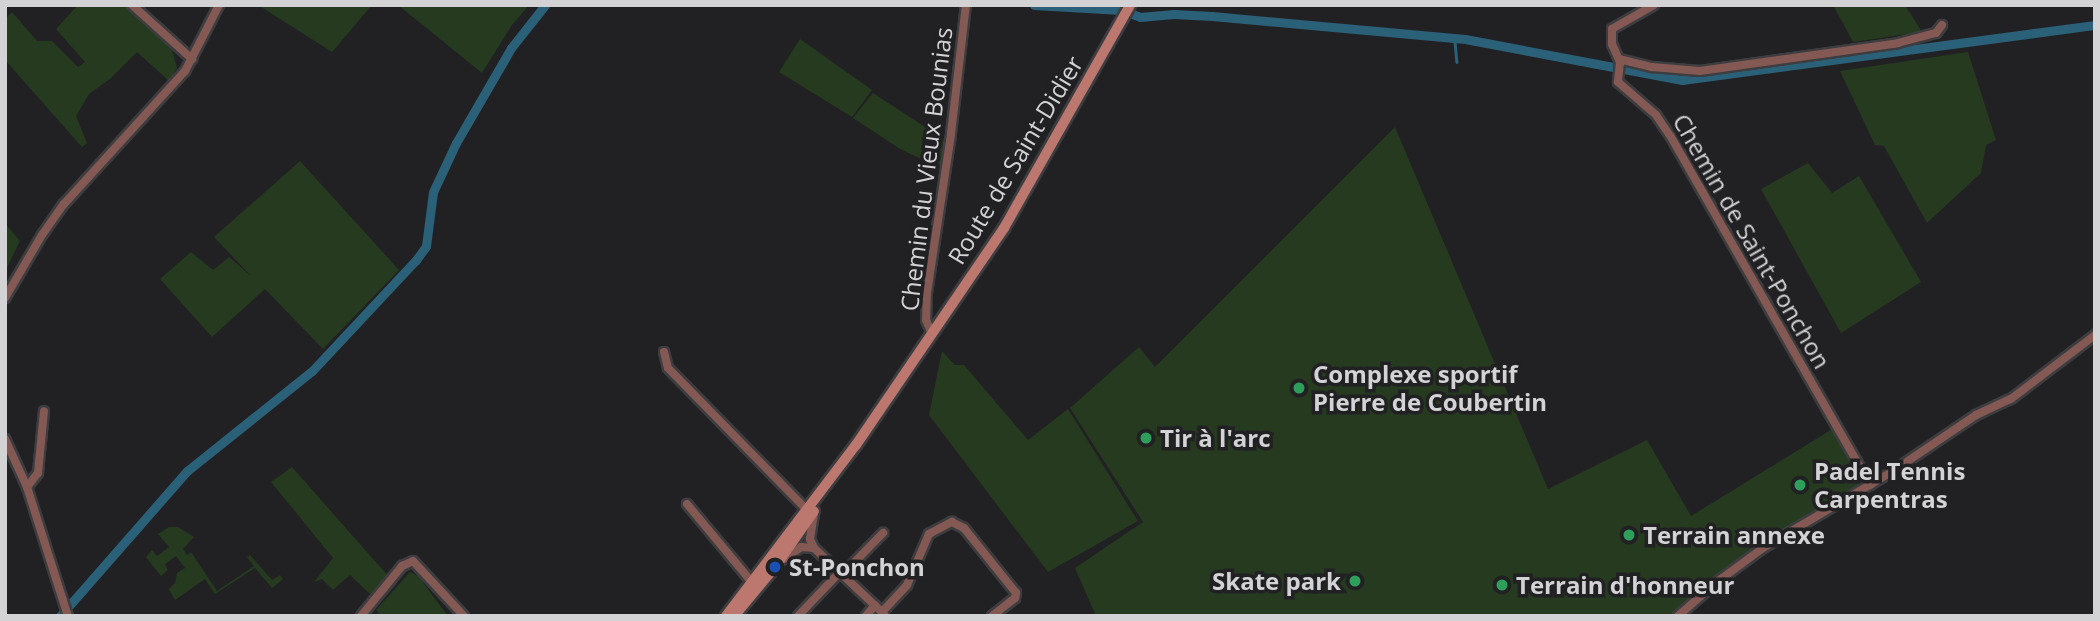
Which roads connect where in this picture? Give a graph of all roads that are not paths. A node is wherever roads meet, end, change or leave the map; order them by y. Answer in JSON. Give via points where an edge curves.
{"nodes":[{"id":1,"x":132,"y":5,"type":"edge"},
{"id":2,"x":219,"y":5,"type":"edge"},
{"id":3,"x":1654,"y":5,"type":"edge"},
{"id":4,"x":965,"y":6,"type":"edge"},
{"id":5,"x":1130,"y":6,"type":"edge"},
{"id":6,"x":1942,"y":25,"type":"dead end"},
{"id":7,"x":192,"y":59,"type":"junction"},
{"id":8,"x":1619,"y":61,"type":"junction"},
{"id":9,"x":5,"y":298,"type":"edge"},
{"id":10,"x":932,"y":334,"type":"junction"},
{"id":11,"x":2095,"y":335,"type":"edge"},
{"id":12,"x":664,"y":352,"type":"dead end"},
{"id":13,"x":44,"y":411,"type":"dead end"},
{"id":14,"x":5,"y":439,"type":"edge"},
{"id":15,"x":1870,"y":485,"type":"junction"},
{"id":16,"x":27,"y":488,"type":"junction"},
{"id":17,"x":687,"y":504,"type":"dead end"},
{"id":18,"x":808,"y":512,"type":"junction"},
{"id":19,"x":883,"y":533,"type":"dead end"},
{"id":20,"x":799,"y":534,"type":"junction"},
{"id":21,"x":811,"y":544,"type":"junction"},
{"id":22,"x":779,"y":545,"type":"junction"},
{"id":23,"x":775,"y":567,"type":"junction"},
{"id":24,"x":841,"y":574,"type":"junction"},
{"id":25,"x":754,"y":585,"type":"junction"},
{"id":26,"x":875,"y":606,"type":"junction"},
{"id":27,"x":1004,"y":607,"type":"junction"},
{"id":28,"x":884,"y":614,"type":"edge"},
{"id":29,"x":68,"y":616,"type":"edge"},
{"id":30,"x":361,"y":616,"type":"edge"},
{"id":31,"x":464,"y":616,"type":"edge"},
{"id":32,"x":726,"y":616,"type":"edge"},
{"id":33,"x":734,"y":616,"type":"edge"},
{"id":34,"x":797,"y":616,"type":"edge"},
{"id":35,"x":866,"y":616,"type":"edge"},
{"id":36,"x":992,"y":616,"type":"edge"},
{"id":37,"x":1009,"y":616,"type":"edge"},
{"id":38,"x":1678,"y":616,"type":"edge"}],
"edges":[{"from":1,"to":7,"type":"street"},
{"from":2,"to":7,"type":"street"},
{"from":3,"to":8,"type":"street","name":"Chemin de Saint-Ponchon","via":[[1612,29]]},
{"from":4,"to":10,"type":"street","name":"Chemin du Vieux Bounias","via":[[927,293],[926,320]]},
{"from":5,"to":10,"type":"main road","name":"Route de Saint-Didier","via":[[1023,198]]},
{"from":6,"to":8,"type":"street","via":[[1927,37],[1898,43],[1700,71]]},
{"from":7,"to":9,"type":"street","via":[[64,204]]},
{"from":8,"to":15,"type":"street","name":"Chemin de Saint-Ponchon","via":[[1618,82],[1656,115],[1671,137]]},
{"from":10,"to":18,"type":"main road","name":"Route de Saint-Didier"},
{"from":11,"to":15,"type":"street","via":[[2011,399],[1976,415]]},
{"from":12,"to":18,"type":"street","via":[[668,368]]},
{"from":13,"to":16,"type":"street","via":[[38,473]]},
{"from":14,"to":16,"type":"street"},
{"from":15,"to":38,"type":"street","via":[[1763,548]]},
{"from":16,"to":29,"type":"street"},
{"from":17,"to":25,"type":"street"},
{"from":18,"to":20,"type":"main road"},
{"from":18,"to":21,"type":"street"},
{"from":18,"to":22,"type":"main road"},
{"from":19,"to":24,"type":"street"},
{"from":20,"to":21,"type":"street"},
{"from":20,"to":22,"type":"street"},
{"from":20,"to":23,"type":"main road"},
{"from":21,"to":23,"type":"street","via":[[798,548]]},
{"from":21,"to":24,"type":"street"},
{"from":22,"to":25,"type":"main road"},
{"from":23,"to":25,"type":"main road"},
{"from":24,"to":26,"type":"street"},
{"from":24,"to":34,"type":"street"},
{"from":25,"to":32,"type":"main road"},
{"from":25,"to":33,"type":"main road"},
{"from":26,"to":28,"type":"street"},
{"from":26,"to":35,"type":"street"},
{"from":27,"to":28,"type":"street","via":[[1015,598],[1014,590],[964,528],[952,522],[929,534],[907,585]]},
{"from":27,"to":36,"type":"street"},
{"from":27,"to":37,"type":"street"},
{"from":30,"to":31,"type":"street","via":[[402,566],[413,561]]}]}
